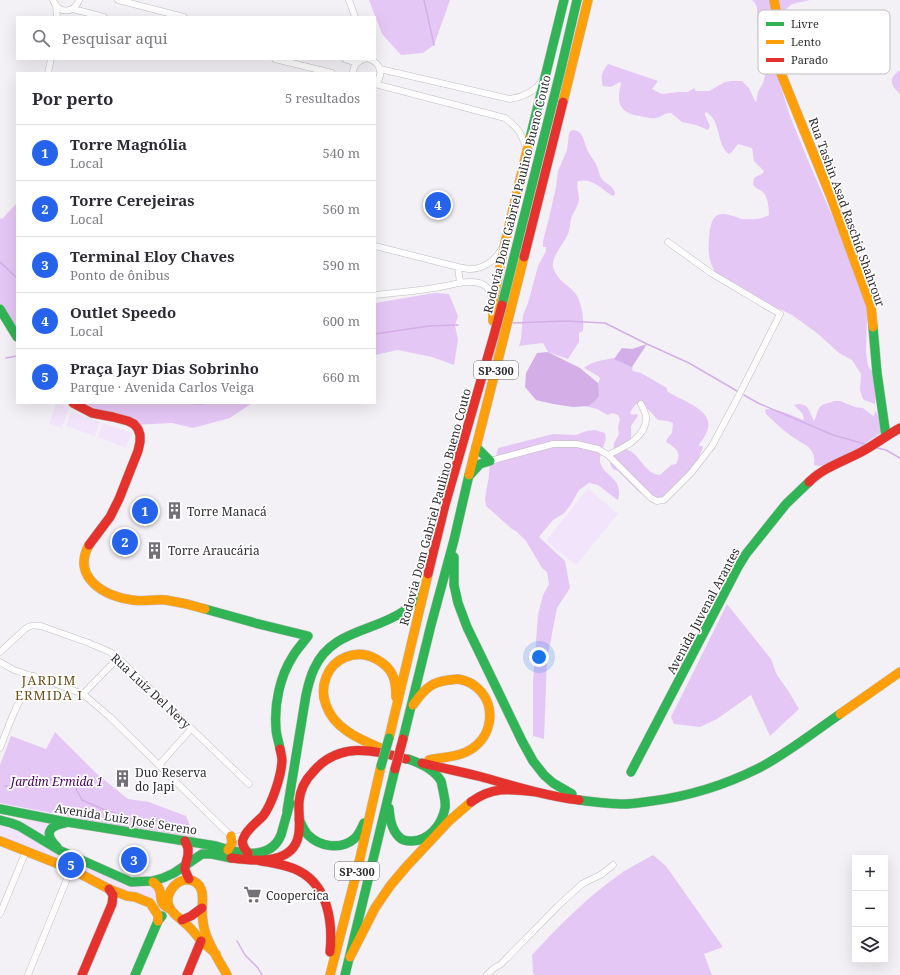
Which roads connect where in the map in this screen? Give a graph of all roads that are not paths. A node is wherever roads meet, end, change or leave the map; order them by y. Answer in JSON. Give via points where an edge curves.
{"nodes":[{"id":1,"x":79,"y":0,"type":"edge"},
{"id":2,"x":118,"y":0,"type":"edge"},
{"id":3,"x":349,"y":0,"type":"edge"},
{"id":4,"x":564,"y":0,"type":"edge"},
{"id":5,"x":577,"y":0,"type":"edge"},
{"id":6,"x":588,"y":0,"type":"edge"},
{"id":7,"x":774,"y":0,"type":"edge"},
{"id":8,"x":53,"y":2,"type":"edge"},
{"id":9,"x":776,"y":10,"type":"edge"},
{"id":10,"x":68,"y":12,"type":"edge"},
{"id":11,"x":57,"y":16,"type":"edge"},
{"id":12,"x":97,"y":16,"type":"edge"},
{"id":13,"x":180,"y":16,"type":"edge"},
{"id":14,"x":355,"y":16,"type":"edge"},
{"id":15,"x":51,"y":60,"type":"edge"},
{"id":16,"x":279,"y":60,"type":"edge"},
{"id":17,"x":372,"y":60,"type":"edge"},
{"id":18,"x":358,"y":61,"type":"edge"},
{"id":19,"x":380,"y":69,"type":"junction"},
{"id":20,"x":547,"y":71,"type":"junction"},
{"id":21,"x":48,"y":72,"type":"edge"},
{"id":22,"x":328,"y":72,"type":"edge"},
{"id":23,"x":353,"y":72,"type":"edge"},
{"id":24,"x":782,"y":74,"type":"edge"},
{"id":25,"x":376,"y":83,"type":"edge"},
{"id":26,"x":376,"y":84,"type":"edge"},
{"id":27,"x":527,"y":150,"type":"junction"},
{"id":28,"x":668,"y":242,"type":"dead end"},
{"id":29,"x":505,"y":243,"type":"junction"},
{"id":30,"x":376,"y":246,"type":"edge"},
{"id":31,"x":458,"y":267,"type":"junction"},
{"id":32,"x":460,"y":283,"type":"junction"},
{"id":33,"x":376,"y":295,"type":"edge"},
{"id":34,"x":493,"y":302,"type":"junction"},
{"id":35,"x":0,"y":309,"type":"edge"},
{"id":36,"x":16,"y":335,"type":"edge"},
{"id":37,"x":494,"y":335,"type":"junction"},
{"id":38,"x":75,"y":404,"type":"edge"},
{"id":39,"x":641,"y":404,"type":"dead end"},
{"id":40,"x":900,"y":428,"type":"edge"},
{"id":41,"x":886,"y":436,"type":"junction"},
{"id":42,"x":476,"y":447,"type":"junction"},
{"id":43,"x":608,"y":455,"type":"junction"},
{"id":44,"x":490,"y":461,"type":"junction"},
{"id":45,"x":470,"y":475,"type":"junction"},
{"id":46,"x":454,"y":540,"type":"junction"},
{"id":47,"x":430,"y":570,"type":"junction"},
{"id":48,"x":0,"y":652,"type":"edge"},
{"id":49,"x":118,"y":658,"type":"junction"},
{"id":50,"x":0,"y":662,"type":"edge"},
{"id":51,"x":900,"y":665,"type":"edge"},
{"id":52,"x":900,"y":672,"type":"edge"},
{"id":53,"x":34,"y":676,"type":"junction"},
{"id":54,"x":83,"y":694,"type":"junction"},
{"id":55,"x":396,"y":707,"type":"junction"},
{"id":56,"x":411,"y":709,"type":"junction"},
{"id":57,"x":191,"y":729,"type":"junction"},
{"id":58,"x":0,"y":748,"type":"edge"},
{"id":59,"x":383,"y":749,"type":"junction"},
{"id":60,"x":408,"y":759,"type":"junction"},
{"id":61,"x":429,"y":760,"type":"junction"},
{"id":62,"x":159,"y":765,"type":"junction"},
{"id":63,"x":631,"y":772,"type":"dead end"},
{"id":64,"x":249,"y":784,"type":"dead end"},
{"id":65,"x":536,"y":792,"type":"junction"},
{"id":66,"x":375,"y":794,"type":"junction"},
{"id":67,"x":572,"y":794,"type":"junction"},
{"id":68,"x":389,"y":798,"type":"junction"},
{"id":69,"x":0,"y":809,"type":"edge"},
{"id":70,"x":287,"y":811,"type":"junction"},
{"id":71,"x":21,"y":813,"type":"junction"},
{"id":72,"x":299,"y":819,"type":"junction"},
{"id":73,"x":0,"y":820,"type":"edge"},
{"id":74,"x":71,"y":822,"type":"junction"},
{"id":75,"x":15,"y":824,"type":"junction"},
{"id":76,"x":245,"y":835,"type":"junction"},
{"id":77,"x":231,"y":836,"type":"junction"},
{"id":78,"x":0,"y":841,"type":"edge"},
{"id":79,"x":185,"y":841,"type":"junction"},
{"id":80,"x":228,"y":850,"type":"junction"},
{"id":81,"x":26,"y":851,"type":"junction"},
{"id":82,"x":64,"y":852,"type":"junction"},
{"id":83,"x":248,"y":853,"type":"junction"},
{"id":84,"x":258,"y":860,"type":"junction"},
{"id":85,"x":613,"y":865,"type":"dead end"},
{"id":86,"x":184,"y":866,"type":"junction"},
{"id":87,"x":71,"y":869,"type":"junction"},
{"id":88,"x":189,"y":879,"type":"junction"},
{"id":89,"x":153,"y":882,"type":"junction"},
{"id":90,"x":109,"y":889,"type":"junction"},
{"id":91,"x":127,"y":896,"type":"junction"},
{"id":92,"x":160,"y":898,"type":"junction"},
{"id":93,"x":150,"y":903,"type":"junction"},
{"id":94,"x":112,"y":904,"type":"junction"},
{"id":95,"x":202,"y":908,"type":"junction"},
{"id":96,"x":171,"y":911,"type":"junction"},
{"id":97,"x":0,"y":914,"type":"edge"},
{"id":98,"x":182,"y":920,"type":"junction"},
{"id":99,"x":158,"y":922,"type":"junction"},
{"id":100,"x":201,"y":940,"type":"junction"},
{"id":101,"x":216,"y":954,"type":"junction"},
{"id":102,"x":350,"y":957,"type":"junction"},
{"id":103,"x":28,"y":975,"type":"edge"},
{"id":104,"x":82,"y":975,"type":"edge"},
{"id":105,"x":135,"y":975,"type":"edge"},
{"id":106,"x":187,"y":975,"type":"edge"},
{"id":107,"x":227,"y":975,"type":"edge"},
{"id":108,"x":330,"y":975,"type":"edge"},
{"id":109,"x":345,"y":975,"type":"edge"},
{"id":110,"x":487,"y":975,"type":"edge"}],
"edges":[{"from":1,"to":10,"type":"street"},
{"from":2,"to":13,"type":"street"},
{"from":3,"to":14,"type":"street"},
{"from":4,"to":20,"type":"main road"},
{"from":5,"to":37,"type":"main road","name":"Rodovia Dom Gabriel Paulino Bueno Couto","number":"SP-300"},
{"from":6,"to":42,"type":"main road","name":"Rodovia Dom Gabriel Paulino Bueno Couto","number":"SP-300"},
{"from":7,"to":9,"type":"main road","name":"Rua Tashin Asad Raschid Shahrour"},
{"from":8,"to":10,"type":"street"},
{"from":8,"to":11,"type":"street"},
{"from":10,"to":12,"type":"street"},
{"from":15,"to":21,"type":"street"},
{"from":16,"to":22,"type":"street"},
{"from":17,"to":19,"type":"street"},
{"from":18,"to":23,"type":"street"},
{"from":19,"to":20,"type":"street","via":[[510,99],[529,94],[542,83]]},
{"from":19,"to":25,"type":"street","via":[[379,80]]},
{"from":20,"to":27,"type":"main road"},
{"from":24,"to":41,"type":"main road","name":"Rua Tashin Asad Raschid Shahrour","via":[[871,306]]},
{"from":26,"to":27,"type":"street","via":[[505,118],[517,127]]},
{"from":27,"to":29,"type":"main road"},
{"from":28,"to":43,"type":"street","via":[[711,273],[780,314],[712,446],[691,473],[664,500],[657,502],[651,498]]},
{"from":29,"to":31,"type":"street","via":[[499,254],[483,266],[472,269]]},
{"from":29,"to":34,"type":"main road"},
{"from":30,"to":31,"type":"street"},
{"from":31,"to":32,"type":"street"},
{"from":32,"to":33,"type":"street"},
{"from":32,"to":34,"type":"street","via":[[480,282],[490,292]]},
{"from":34,"to":37,"type":"main road"},
{"from":35,"to":36,"type":"main road"},
{"from":37,"to":47,"type":"main road","name":"Rodovia Dom Gabriel Paulino Bueno Couto","number":"SP-300","via":[[445,505]]},
{"from":38,"to":76,"type":"main road","via":[[90,412],[126,420],[136,426],[140,435],[140,444],[116,507],[85,554],[84,568],[95,586],[112,595],[131,600],[181,603],[308,636],[290,660],[282,680],[275,717],[282,766],[274,796],[265,812]]},
{"from":39,"to":43,"type":"street","via":[[646,415],[646,423],[638,436],[626,447]]},
{"from":40,"to":41,"type":"main road","name":"Avenida Juvenal Arantes"},
{"from":41,"to":63,"type":"main road","name":"Avenida Juvenal Arantes","via":[[814,477],[786,504],[746,554]]},
{"from":42,"to":44,"type":"main road"},
{"from":42,"to":45,"type":"main road","name":"Rodovia Dom Gabriel Paulino Bueno Couto","number":"SP-300"},
{"from":43,"to":44,"type":"street","via":[[598,449],[577,444],[553,444]]},
{"from":44,"to":45,"type":"main road","via":[[480,464]]},
{"from":45,"to":46,"type":"main road","name":"Rodovia Dom Gabriel Paulino Bueno Couto","number":"SP-300"},
{"from":46,"to":56,"type":"main road","name":"Rodovia Dom Gabriel Paulino Bueno Couto","number":"SP-300"},
{"from":46,"to":67,"type":"main road","via":[[454,585],[467,627],[533,761],[553,783]]},
{"from":47,"to":55,"type":"main road","name":"Rodovia Dom Gabriel Paulino Bueno Couto","number":"SP-300"},
{"from":47,"to":70,"type":"main road","via":[[421,592],[400,614],[344,637],[331,645],[318,662],[310,678]]},
{"from":48,"to":49,"type":"street","name":"Rua Luiz Del Nery","via":[[28,626],[34,625],[89,643]]},
{"from":49,"to":54,"type":"street"},
{"from":49,"to":57,"type":"street","name":"Rua Luiz Del Nery"},
{"from":50,"to":53,"type":"street","via":[[14,670]]},
{"from":51,"to":67,"type":"main road","via":[[780,749],[730,776],[693,788],[649,796],[609,798]]},
{"from":52,"to":65,"type":"main road","via":[[774,759],[713,788],[674,798],[626,804],[592,802]]},
{"from":53,"to":54,"type":"street"},
{"from":53,"to":58,"type":"street","via":[[17,706]]},
{"from":54,"to":62,"type":"street","via":[[110,716]]},
{"from":55,"to":59,"type":"main road","via":[[396,686],[392,674],[386,665],[376,658],[362,654],[352,655],[338,660],[329,669],[323,688],[328,710],[350,733]]},
{"from":55,"to":66,"type":"main road","name":"Rodovia Dom Gabriel Paulino Bueno Couto","number":"SP-300","bridge":true},
{"from":56,"to":61,"type":"main road","via":[[426,689],[447,679],[463,680],[476,686],[486,697],[489,705],[490,721],[483,738],[472,748],[459,754]]},
{"from":56,"to":68,"type":"main road","name":"Rodovia Dom Gabriel Paulino Bueno Couto","number":"SP-300","bridge":true},
{"from":57,"to":62,"type":"street"},
{"from":57,"to":64,"type":"street","name":"Rua Luiz Del Nery"},
{"from":59,"to":61,"type":"main road"},
{"from":59,"to":70,"type":"main road","via":[[352,747],[323,755],[301,776]]},
{"from":60,"to":65,"type":"main road"},
{"from":60,"to":68,"type":"main road","via":[[423,765],[442,782],[445,811],[440,822],[421,840],[403,840],[397,835],[390,821]]},
{"from":60,"to":72,"type":"main road","via":[[392,754],[359,750],[342,752],[324,761],[303,785]]},
{"from":61,"to":67,"type":"main road"},
{"from":62,"to":77,"type":"street"},
{"from":65,"to":102,"type":"main road","via":[[500,789],[486,792],[473,800],[404,869],[384,894]]},
{"from":66,"to":72,"type":"main road","via":[[358,835],[347,843],[323,845],[308,835]]},
{"from":66,"to":108,"type":"main road","name":"Rodovia Dom Gabriel Paulino Bueno Couto","number":"SP-300"},
{"from":68,"to":102,"type":"main road","name":"Rodovia Dom Gabriel Paulino Bueno Couto","number":"SP-300"},
{"from":69,"to":71,"type":"main road","name":"Avenida Luiz José Sereno"},
{"from":70,"to":83,"type":"main road","name":"Avenida Luiz José Sereno","via":[[283,830],[274,846],[270,850]]},
{"from":71,"to":74,"type":"main road","name":"Avenida Luiz José Sereno"},
{"from":71,"to":75,"type":"main road","via":[[21,822]]},
{"from":72,"to":84,"type":"main road","via":[[298,838],[290,852],[283,856]]},
{"from":73,"to":75,"type":"main road"},
{"from":74,"to":79,"type":"main road","name":"Avenida Luiz José Sereno"},
{"from":74,"to":82,"type":"main road","via":[[56,824],[49,832],[52,843]]},
{"from":75,"to":82,"type":"main road"},
{"from":76,"to":77,"type":"street"},
{"from":76,"to":83,"type":"main road","via":[[242,844]]},
{"from":77,"to":80,"type":"main road","via":[[233,844]]},
{"from":78,"to":81,"type":"main road"},
{"from":79,"to":80,"type":"main road","name":"Avenida Luiz José Sereno"},
{"from":79,"to":86,"type":"main road","via":[[188,855]]},
{"from":80,"to":83,"type":"main road","name":"Avenida Luiz José Sereno"},
{"from":81,"to":87,"type":"main road"},
{"from":81,"to":97,"type":"street"},
{"from":82,"to":89,"type":"main road","via":[[130,882]]},
{"from":84,"to":86,"type":"main road","via":[[209,853],[200,855]]},
{"from":84,"to":108,"type":"main road","via":[[297,870],[307,876],[322,895],[331,924]]},
{"from":85,"to":110,"type":"street","via":[[582,884]]},
{"from":86,"to":88,"type":"main road"},
{"from":86,"to":89,"type":"main road","via":[[170,876]]},
{"from":87,"to":90,"type":"main road"},
{"from":87,"to":103,"type":"street"},
{"from":88,"to":95,"type":"main road","via":[[202,890]]},
{"from":88,"to":96,"type":"main road","via":[[179,882],[170,891],[168,905]]},
{"from":89,"to":92,"type":"main road","via":[[161,891]]},
{"from":90,"to":91,"type":"main road"},
{"from":90,"to":94,"type":"main road","via":[[113,895]]},
{"from":91,"to":93,"type":"main road"},
{"from":91,"to":94,"type":"main road"},
{"from":92,"to":93,"type":"main road"},
{"from":92,"to":96,"type":"main road","via":[[164,907]]},
{"from":93,"to":99,"type":"main road","via":[[158,915]]},
{"from":94,"to":104,"type":"main road"},
{"from":95,"to":98,"type":"main road"},
{"from":95,"to":101,"type":"main road","via":[[206,936]]},
{"from":96,"to":98,"type":"main road"},
{"from":96,"to":99,"type":"main road"},
{"from":98,"to":100,"type":"main road"},
{"from":99,"to":105,"type":"main road"},
{"from":100,"to":101,"type":"main road"},
{"from":100,"to":106,"type":"main road"},
{"from":101,"to":107,"type":"main road"},
{"from":102,"to":109,"type":"main road","name":"Rodovia Dom Gabriel Paulino Bueno Couto","number":"SP-300"}]}
